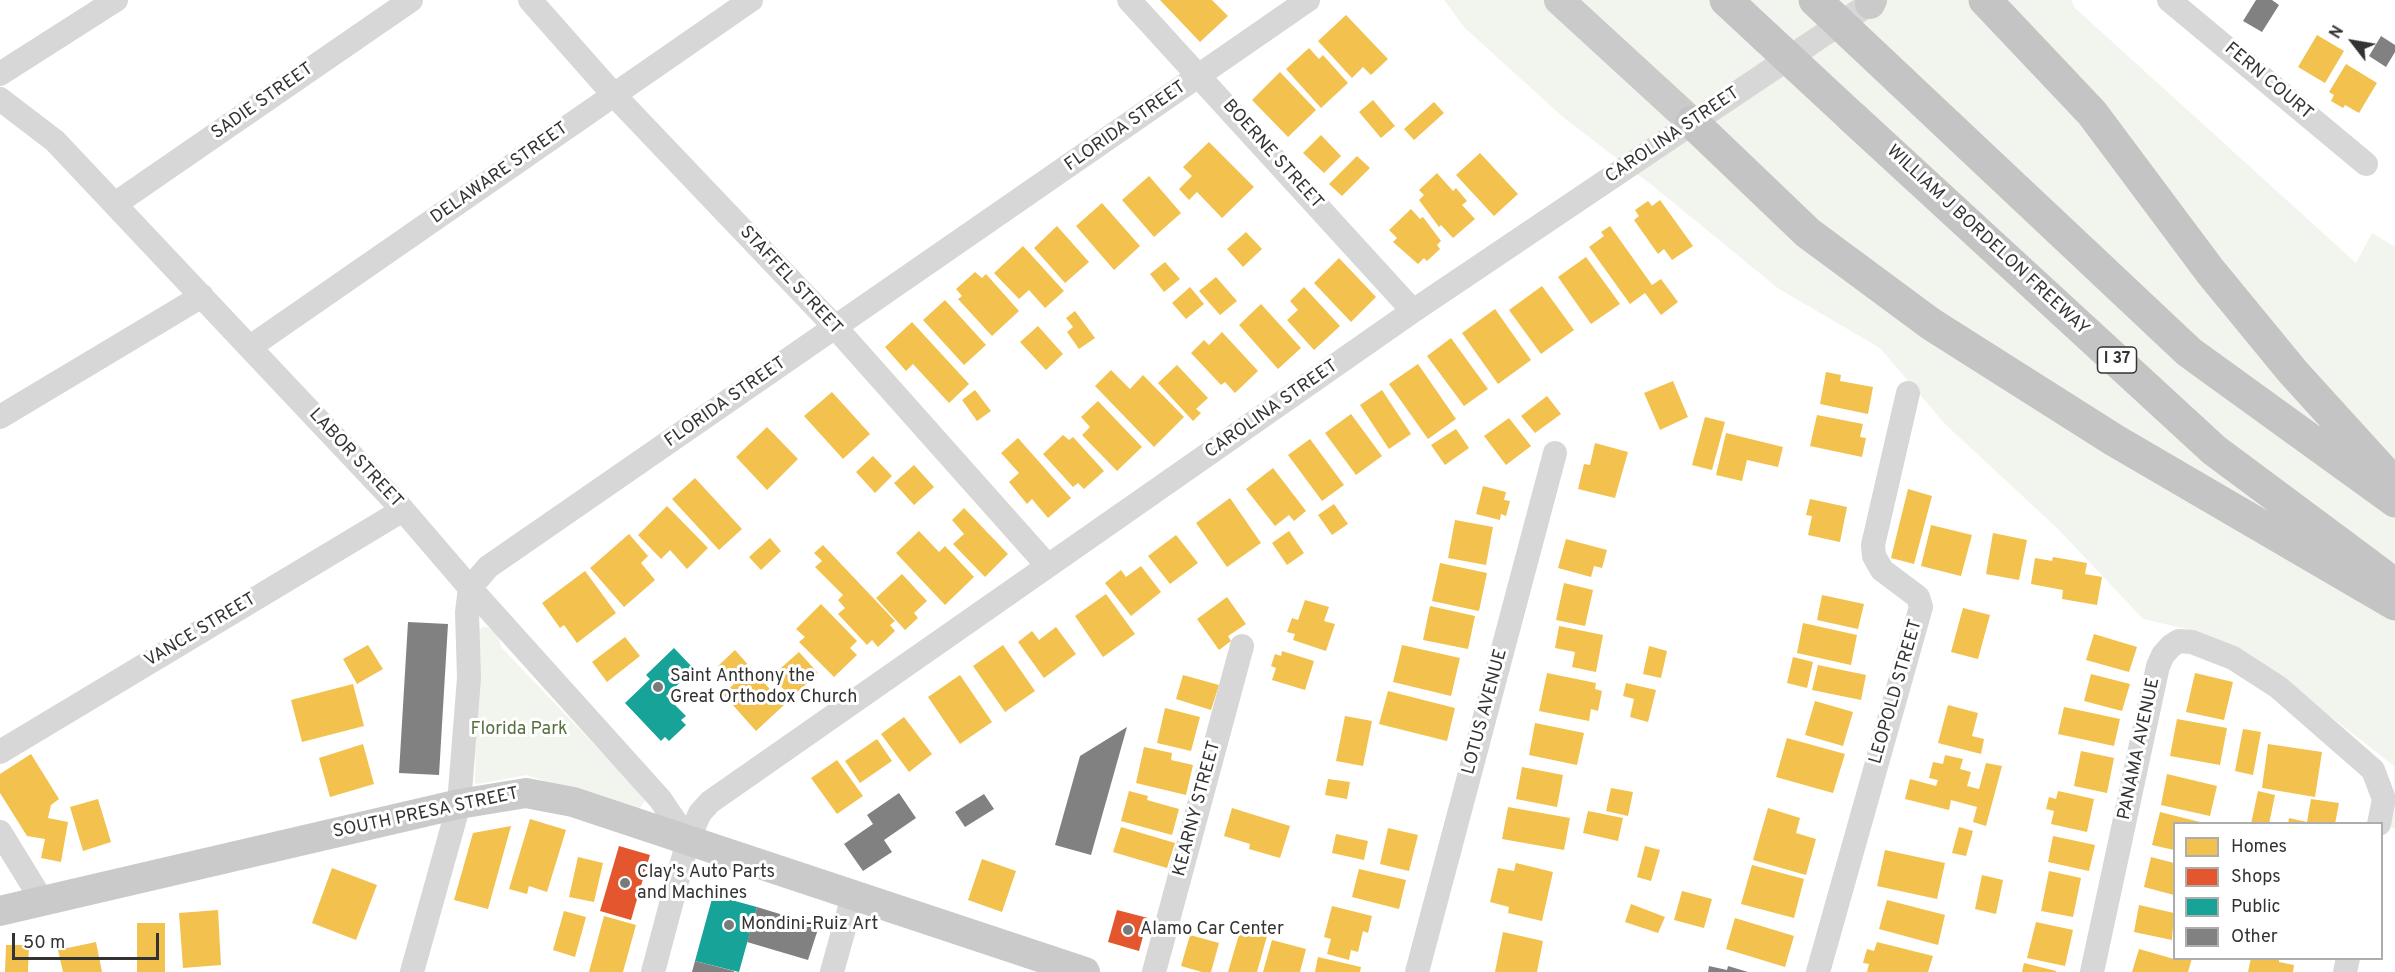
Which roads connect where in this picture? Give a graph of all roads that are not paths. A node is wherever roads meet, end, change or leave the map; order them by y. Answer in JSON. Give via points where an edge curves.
{"nodes":[{"id":1,"x":116,"y":0,"type":"edge"},
{"id":2,"x":411,"y":0,"type":"edge"},
{"id":3,"x":530,"y":0,"type":"edge"},
{"id":4,"x":751,"y":0,"type":"edge"},
{"id":5,"x":1129,"y":0,"type":"edge"},
{"id":6,"x":1308,"y":0,"type":"edge"},
{"id":7,"x":1558,"y":0,"type":"edge"},
{"id":8,"x":1726,"y":0,"type":"edge"},
{"id":9,"x":1815,"y":0,"type":"edge"},
{"id":10,"x":1985,"y":0,"type":"edge"},
{"id":11,"x":2169,"y":0,"type":"edge"},
{"id":12,"x":1872,"y":1,"type":"edge"},
{"id":13,"x":0,"y":74,"type":"edge"},
{"id":14,"x":1200,"y":76,"type":"junction"},
{"id":15,"x":614,"y":95,"type":"junction"},
{"id":16,"x":0,"y":99,"type":"edge"},
{"id":17,"x":1692,"y":122,"type":"junction"},
{"id":18,"x":2366,"y":164,"type":"dead end"},
{"id":19,"x":115,"y":204,"type":"junction"},
{"id":20,"x":202,"y":296,"type":"junction"},
{"id":21,"x":1413,"y":311,"type":"junction"},
{"id":22,"x":836,"y":328,"type":"junction"},
{"id":23,"x":250,"y":347,"type":"junction"},
{"id":24,"x":1908,"y":393,"type":"dead end"},
{"id":25,"x":0,"y":417,"type":"edge"},
{"id":26,"x":1555,"y":453,"type":"dead end"},
{"id":27,"x":2395,"y":485,"type":"edge"},
{"id":28,"x":2395,"y":501,"type":"edge"},
{"id":29,"x":402,"y":510,"type":"junction"},
{"id":30,"x":1047,"y":566,"type":"junction"},
{"id":31,"x":2395,"y":585,"type":"edge"},
{"id":32,"x":470,"y":588,"type":"junction"},
{"id":33,"x":2395,"y":604,"type":"edge"},
{"id":34,"x":1242,"y":645,"type":"dead end"},
{"id":35,"x":0,"y":752,"type":"edge"},
{"id":36,"x":459,"y":804,"type":"junction"},
{"id":37,"x":2379,"y":822,"type":"edge"},
{"id":38,"x":0,"y":832,"type":"edge"},
{"id":39,"x":688,"y":840,"type":"junction"},
{"id":40,"x":853,"y":896,"type":"junction"},
{"id":41,"x":43,"y":902,"type":"junction"},
{"id":42,"x":0,"y":911,"type":"edge"},
{"id":43,"x":412,"y":972,"type":"edge"},
{"id":44,"x":653,"y":972,"type":"edge"},
{"id":45,"x":832,"y":972,"type":"edge"},
{"id":46,"x":1085,"y":972,"type":"edge"},
{"id":47,"x":1154,"y":972,"type":"edge"},
{"id":48,"x":1417,"y":972,"type":"edge"},
{"id":49,"x":1818,"y":972,"type":"edge"},
{"id":50,"x":2091,"y":972,"type":"edge"}],
"edges":[{"from":1,"to":13,"type":"street"},
{"from":2,"to":19,"type":"street","name":"SADIE STREET"},
{"from":3,"to":15,"type":"street","name":"STAFFEL STREET"},
{"from":4,"to":15,"type":"street","name":"DELAWARE STREET"},
{"from":5,"to":14,"type":"street","name":"BOERNE STREET"},
{"from":6,"to":14,"type":"street","name":"FLORIDA STREET"},
{"from":7,"to":17,"type":"main road"},
{"from":8,"to":31,"type":"highway","name":"WILLIAM J BORDELON FREEWAY","number":"I 37","bridge":true,"via":[[2214,450]]},
{"from":9,"to":28,"type":"highway","bridge":true,"via":[[2189,352]]},
{"from":10,"to":27,"type":"highway","via":[[2092,113],[2210,271],[2293,372]]},
{"from":11,"to":18,"type":"street","name":"FERN COURT"},
{"from":12,"to":17,"type":"street","name":"CAROLINA STREET"},
{"from":14,"to":21,"type":"street","name":"BOERNE STREET"},
{"from":14,"to":22,"type":"street","name":"FLORIDA STREET"},
{"from":15,"to":22,"type":"street","name":"STAFFEL STREET"},
{"from":15,"to":23,"type":"street","name":"DELAWARE STREET"},
{"from":16,"to":19,"type":"street","name":"LABOR STREET","via":[[55,141]]},
{"from":17,"to":21,"type":"street","name":"CAROLINA STREET"},
{"from":17,"to":33,"type":"highway","via":[[1808,233],[1931,324],[2114,440]]},
{"from":19,"to":20,"type":"street","name":"LABOR STREET"},
{"from":20,"to":23,"type":"street","name":"LABOR STREET"},
{"from":20,"to":25,"type":"street"},
{"from":21,"to":30,"type":"street","name":"CAROLINA STREET"},
{"from":22,"to":30,"type":"street","name":"STAFFEL STREET"},
{"from":22,"to":32,"type":"street","name":"FLORIDA STREET","via":[[488,567]]},
{"from":23,"to":29,"type":"street","name":"LABOR STREET"},
{"from":24,"to":49,"type":"street","name":"LEOPOLD STREET","via":[[1874,556],[1882,570],[1918,597],[1921,607]]},
{"from":26,"to":48,"type":"street","name":"LOTUS AVENUE"},
{"from":29,"to":32,"type":"street","name":"LABOR STREET"},
{"from":29,"to":35,"type":"street","name":"VANCE STREET"},
{"from":30,"to":39,"type":"street","name":"CAROLINA STREET","via":[[710,802],[700,813]]},
{"from":32,"to":36,"type":"street","via":[[466,634],[469,678]]},
{"from":32,"to":39,"type":"street","name":"LABOR STREET","via":[[660,799]]},
{"from":34,"to":47,"type":"street","name":"KEARNY STREET"},
{"from":36,"to":39,"type":"main road","name":"SOUTH PRESA STREET","via":[[526,793],[547,795]]},
{"from":36,"to":41,"type":"main road","name":"SOUTH PRESA STREET"},
{"from":36,"to":43,"type":"street"},
{"from":37,"to":50,"type":"street","name":"PANAMA AVENUE","via":[[2384,799],[2373,770],[2278,687],[2233,658],[2179,641],[2163,655],[2156,677]]},
{"from":38,"to":41,"type":"street"},
{"from":39,"to":40,"type":"main road","name":"SOUTH PRESA STREET"},
{"from":39,"to":44,"type":"street","name":"CAROLINA STREET"},
{"from":40,"to":45,"type":"street"},
{"from":40,"to":46,"type":"main road","name":"SOUTH PRESA STREET"},
{"from":41,"to":42,"type":"main road","name":"SOUTH PRESA STREET"}]}
